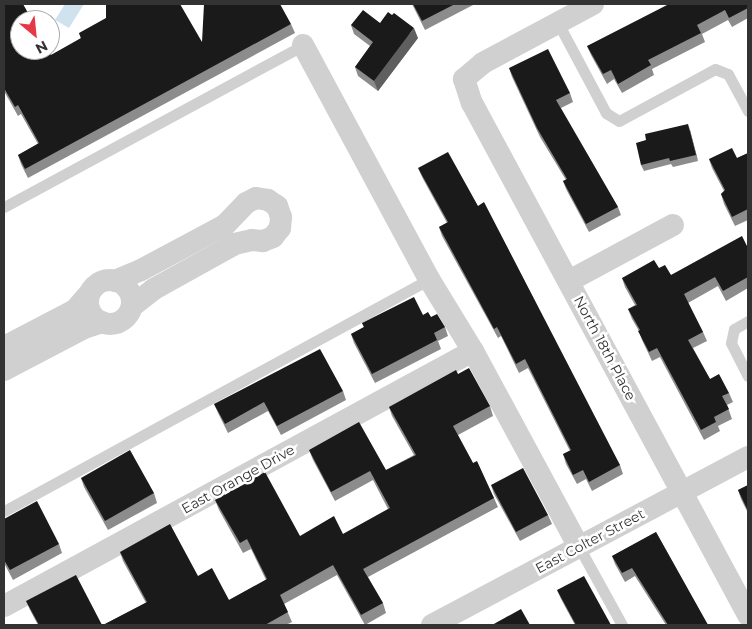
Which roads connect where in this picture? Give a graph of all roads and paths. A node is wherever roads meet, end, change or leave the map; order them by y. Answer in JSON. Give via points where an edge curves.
{"nodes":[{"id":1,"x":593,"y":4,"type":"edge"},
{"id":2,"x":558,"y":23,"type":"junction"},
{"id":3,"x":303,"y":45,"type":"joint"},
{"id":4,"x":748,"y":111,"type":"edge"},
{"id":5,"x":4,"y":208,"type":"edge"},
{"id":6,"x":673,"y":224,"type":"dead end"},
{"id":7,"x":429,"y":279,"type":"junction"},
{"id":8,"x":115,"y":281,"type":"junction"},
{"id":9,"x":569,"y":281,"type":"junction"},
{"id":10,"x":89,"y":294,"type":"junction"},
{"id":11,"x":132,"y":306,"type":"junction"},
{"id":12,"x":748,"y":321,"type":"edge"},
{"id":13,"x":102,"y":322,"type":"junction"},
{"id":14,"x":4,"y":347,"type":"edge"},
{"id":15,"x":472,"y":351,"type":"junction"},
{"id":16,"x":4,"y":370,"type":"edge"},
{"id":17,"x":748,"y":376,"type":"edge"},
{"id":18,"x":748,"y":457,"type":"edge"},
{"id":19,"x":682,"y":493,"type":"junction"},
{"id":20,"x":4,"y":511,"type":"edge"},
{"id":21,"x":579,"y":547,"type":"junction"},
{"id":22,"x":4,"y":606,"type":"edge"},
{"id":23,"x":748,"y":615,"type":"edge"},
{"id":24,"x":432,"y":625,"type":"edge"},
{"id":25,"x":622,"y":625,"type":"edge"}],
"edges":[{"from":1,"to":2,"type":"street"},
{"from":2,"to":4,"type":"lane","via":[[606,114],[619,121],[715,69],[728,74]]},
{"from":2,"to":9,"type":"street","name":"North 18th Place","via":[[484,63],[464,79],[472,103]]},
{"from":3,"to":5,"type":"lane"},
{"from":3,"to":7,"type":"street"},
{"from":6,"to":9,"type":"street"},
{"from":7,"to":15,"type":"street"},
{"from":7,"to":20,"type":"lane"},
{"from":8,"to":10,"type":"street","via":[[99,283]]},
{"from":8,"to":11,"type":"street","via":[[129,292]]},
{"from":8,"to":11,"type":"street","via":[[225,225],[251,200],[268,200],[277,206],[281,216],[280,228],[274,237],[235,244],[154,289]]},
{"from":9,"to":19,"type":"street","name":"North 18th Place"},
{"from":10,"to":13,"type":"street","via":[[88,308]]},
{"from":10,"to":14,"type":"street","via":[[75,310]]},
{"from":11,"to":13,"type":"street","via":[[120,321],[114,324]]},
{"from":12,"to":17,"type":"lane","via":[[734,329],[731,343]]},
{"from":13,"to":16,"type":"street","via":[[84,328]]},
{"from":15,"to":21,"type":"street"},
{"from":15,"to":22,"type":"street","name":"East Orange Drive"},
{"from":18,"to":19,"type":"street","name":"East Colter Street"},
{"from":19,"to":21,"type":"street","name":"East Colter Street"},
{"from":19,"to":23,"type":"street","name":"North 18th Place"},
{"from":21,"to":24,"type":"street","name":"East Colter Street"},
{"from":21,"to":25,"type":"lane"}]}
